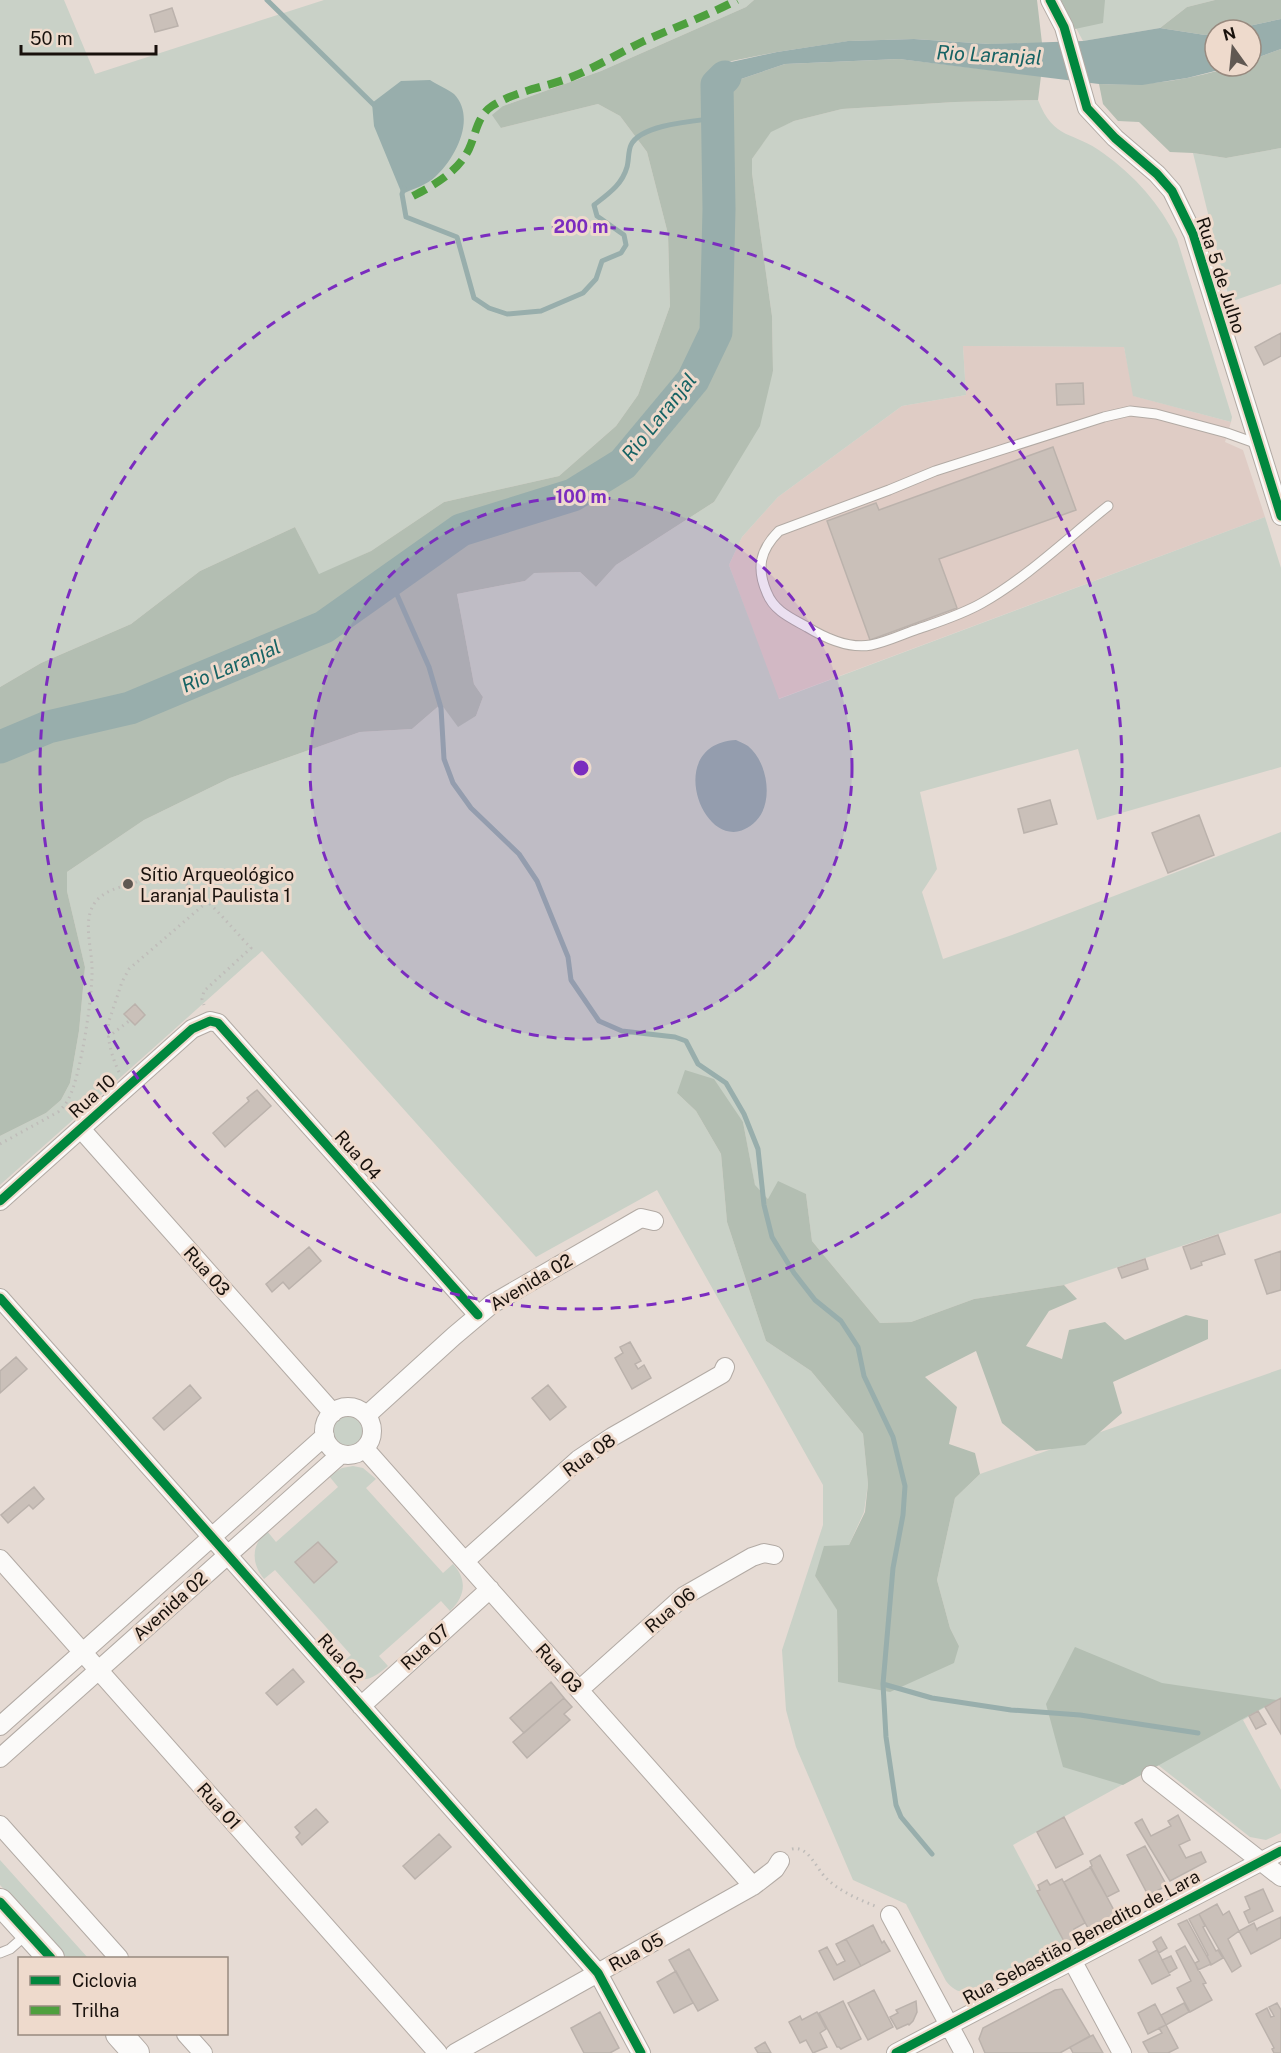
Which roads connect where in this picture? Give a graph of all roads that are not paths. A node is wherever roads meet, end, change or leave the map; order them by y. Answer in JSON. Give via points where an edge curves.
{"nodes":[{"id":1,"x":1050,"y":0,"type":"edge"},
{"id":2,"x":1258,"y":444,"type":"junction"},
{"id":3,"x":1108,"y":506,"type":"dead end"},
{"id":4,"x":1281,"y":516,"type":"edge"},
{"id":5,"x":210,"y":1022,"type":"joint"},
{"id":6,"x":81,"y":1129,"type":"junction"},
{"id":7,"x":0,"y":1201,"type":"edge"},
{"id":8,"x":654,"y":1221,"type":"dead end"},
{"id":9,"x":0,"y":1298,"type":"edge"},
{"id":10,"x":478,"y":1315,"type":"junction"},
{"id":11,"x":725,"y":1367,"type":"dead end"},
{"id":12,"x":333,"y":1413,"type":"junction"},
{"id":13,"x":367,"y":1415,"type":"junction"},
{"id":14,"x":325,"y":1436,"type":"junction"},
{"id":15,"x":365,"y":1449,"type":"junction"},
{"id":16,"x":341,"y":1454,"type":"junction"},
{"id":17,"x":212,"y":1537,"type":"junction"},
{"id":18,"x":228,"y":1555,"type":"junction"},
{"id":19,"x":774,"y":1555,"type":"dead end"},
{"id":20,"x":0,"y":1559,"type":"edge"},
{"id":21,"x":465,"y":1561,"type":"junction"},
{"id":22,"x":490,"y":1589,"type":"junction"},
{"id":23,"x":82,"y":1652,"type":"junction"},
{"id":24,"x":99,"y":1670,"type":"junction"},
{"id":25,"x":579,"y":1690,"type":"junction"},
{"id":26,"x":361,"y":1706,"type":"junction"},
{"id":27,"x":0,"y":1726,"type":"edge"},
{"id":28,"x":0,"y":1758,"type":"edge"},
{"id":29,"x":1151,"y":1775,"type":"dead end"},
{"id":30,"x":0,"y":1825,"type":"edge"},
{"id":31,"x":1281,"y":1851,"type":"edge"},
{"id":32,"x":780,"y":1861,"type":"road end"},
{"id":33,"x":1261,"y":1861,"type":"junction"},
{"id":34,"x":1281,"y":1877,"type":"edge"},
{"id":35,"x":753,"y":1886,"type":"junction"},
{"id":36,"x":0,"y":1902,"type":"edge"},
{"id":37,"x":890,"y":1915,"type":"road end"},
{"id":38,"x":28,"y":1933,"type":"junction"},
{"id":39,"x":0,"y":1953,"type":"edge"},
{"id":40,"x":49,"y":1957,"type":"edge"},
{"id":41,"x":117,"y":1957,"type":"edge"},
{"id":42,"x":1072,"y":1960,"type":"junction"},
{"id":43,"x":598,"y":1973,"type":"junction"},
{"id":44,"x":949,"y":2025,"type":"junction"},
{"id":45,"x":120,"y":2035,"type":"edge"},
{"id":46,"x":187,"y":2035,"type":"edge"},
{"id":47,"x":640,"y":2052,"type":"edge"},
{"id":48,"x":136,"y":2053,"type":"edge"},
{"id":49,"x":203,"y":2053,"type":"edge"},
{"id":50,"x":438,"y":2053,"type":"edge"},
{"id":51,"x":455,"y":2053,"type":"edge"},
{"id":52,"x":896,"y":2053,"type":"edge"},
{"id":53,"x":964,"y":2053,"type":"edge"},
{"id":54,"x":1122,"y":2053,"type":"edge"}],
"edges":[{"from":1,"to":2,"type":"street","name":"Rua 5 de Julho","via":[[1064,27],[1088,108],[1157,174],[1182,210]]},
{"from":2,"to":3,"type":"lane","via":[[1156,414],[1130,411],[1111,415],[934,471],[779,531],[769,541],[762,558],[760,578],[778,610],[807,628],[840,643],[872,645],[983,603]]},
{"from":2,"to":4,"type":"street","name":"Rua 5 de Julho"},
{"from":5,"to":6,"type":"street","name":"Rua 10","via":[[192,1029]]},
{"from":5,"to":10,"type":"street","name":"Rua 04","via":[[223,1028]]},
{"from":6,"to":7,"type":"street","name":"Rua 10"},
{"from":6,"to":12,"type":"street","name":"Rua 03"},
{"from":8,"to":10,"type":"street","name":"Avenida 02","via":[[641,1218],[507,1294]]},
{"from":9,"to":17,"type":"street","name":"Rua 02"},
{"from":10,"to":13,"type":"street","name":"Avenida 02"},
{"from":11,"to":21,"type":"street","name":"Rua 08","via":[[722,1374],[579,1459]]},
{"from":12,"to":13,"type":"street","via":[[350,1407]]},
{"from":12,"to":14,"type":"street","via":[[325,1424]]},
{"from":13,"to":15,"type":"street","via":[[373,1432]]},
{"from":14,"to":16,"type":"street","via":[[330,1448]]},
{"from":14,"to":17,"type":"street","name":"Avenida 02"},
{"from":15,"to":16,"type":"street","via":[[353,1455]]},
{"from":15,"to":21,"type":"street","name":"Rua 03"},
{"from":16,"to":18,"type":"street","name":"Avenida 02"},
{"from":17,"to":18,"type":"street","name":"Rua 02"},
{"from":17,"to":23,"type":"street","name":"Avenida 02"},
{"from":18,"to":24,"type":"street","name":"Avenida 02"},
{"from":18,"to":26,"type":"street","name":"Rua 02"},
{"from":19,"to":25,"type":"street","name":"Rua 06","via":[[764,1552],[752,1557],[684,1596]]},
{"from":20,"to":23,"type":"street","name":"Rua 01"},
{"from":21,"to":22,"type":"street","name":"Rua 03"},
{"from":22,"to":25,"type":"street","name":"Rua 03"},
{"from":22,"to":26,"type":"street","name":"Rua 07"},
{"from":23,"to":24,"type":"street","name":"Rua 01"},
{"from":23,"to":27,"type":"street","name":"Avenida 02"},
{"from":24,"to":28,"type":"street","name":"Avenida 02"},
{"from":24,"to":50,"type":"street","name":"Rua 01"},
{"from":25,"to":35,"type":"street","name":"Rua 03"},
{"from":26,"to":43,"type":"street","name":"Rua 02"},
{"from":29,"to":33,"type":"street"},
{"from":30,"to":41,"type":"street"},
{"from":31,"to":33,"type":"street","name":"Rua Sebastião Benedito de Lara"},
{"from":32,"to":35,"type":"street","name":"Rua 05"},
{"from":33,"to":34,"type":"street"},
{"from":33,"to":42,"type":"street","name":"Rua Sebastião Benedito de Lara"},
{"from":35,"to":43,"type":"street","name":"Rua 05"},
{"from":36,"to":38,"type":"main road"},
{"from":37,"to":44,"type":"street"},
{"from":38,"to":39,"type":"lane"},
{"from":38,"to":40,"type":"main road"},
{"from":42,"to":44,"type":"street","name":"Rua Sebastião Benedito de Lara"},
{"from":42,"to":54,"type":"street"},
{"from":43,"to":47,"type":"street","name":"Rua 02"},
{"from":43,"to":51,"type":"street","name":"Rua 05"},
{"from":44,"to":52,"type":"street","name":"Rua Sebastião Benedito de Lara"},
{"from":44,"to":53,"type":"street"},
{"from":45,"to":48,"type":"main road"},
{"from":46,"to":49,"type":"street"}]}
